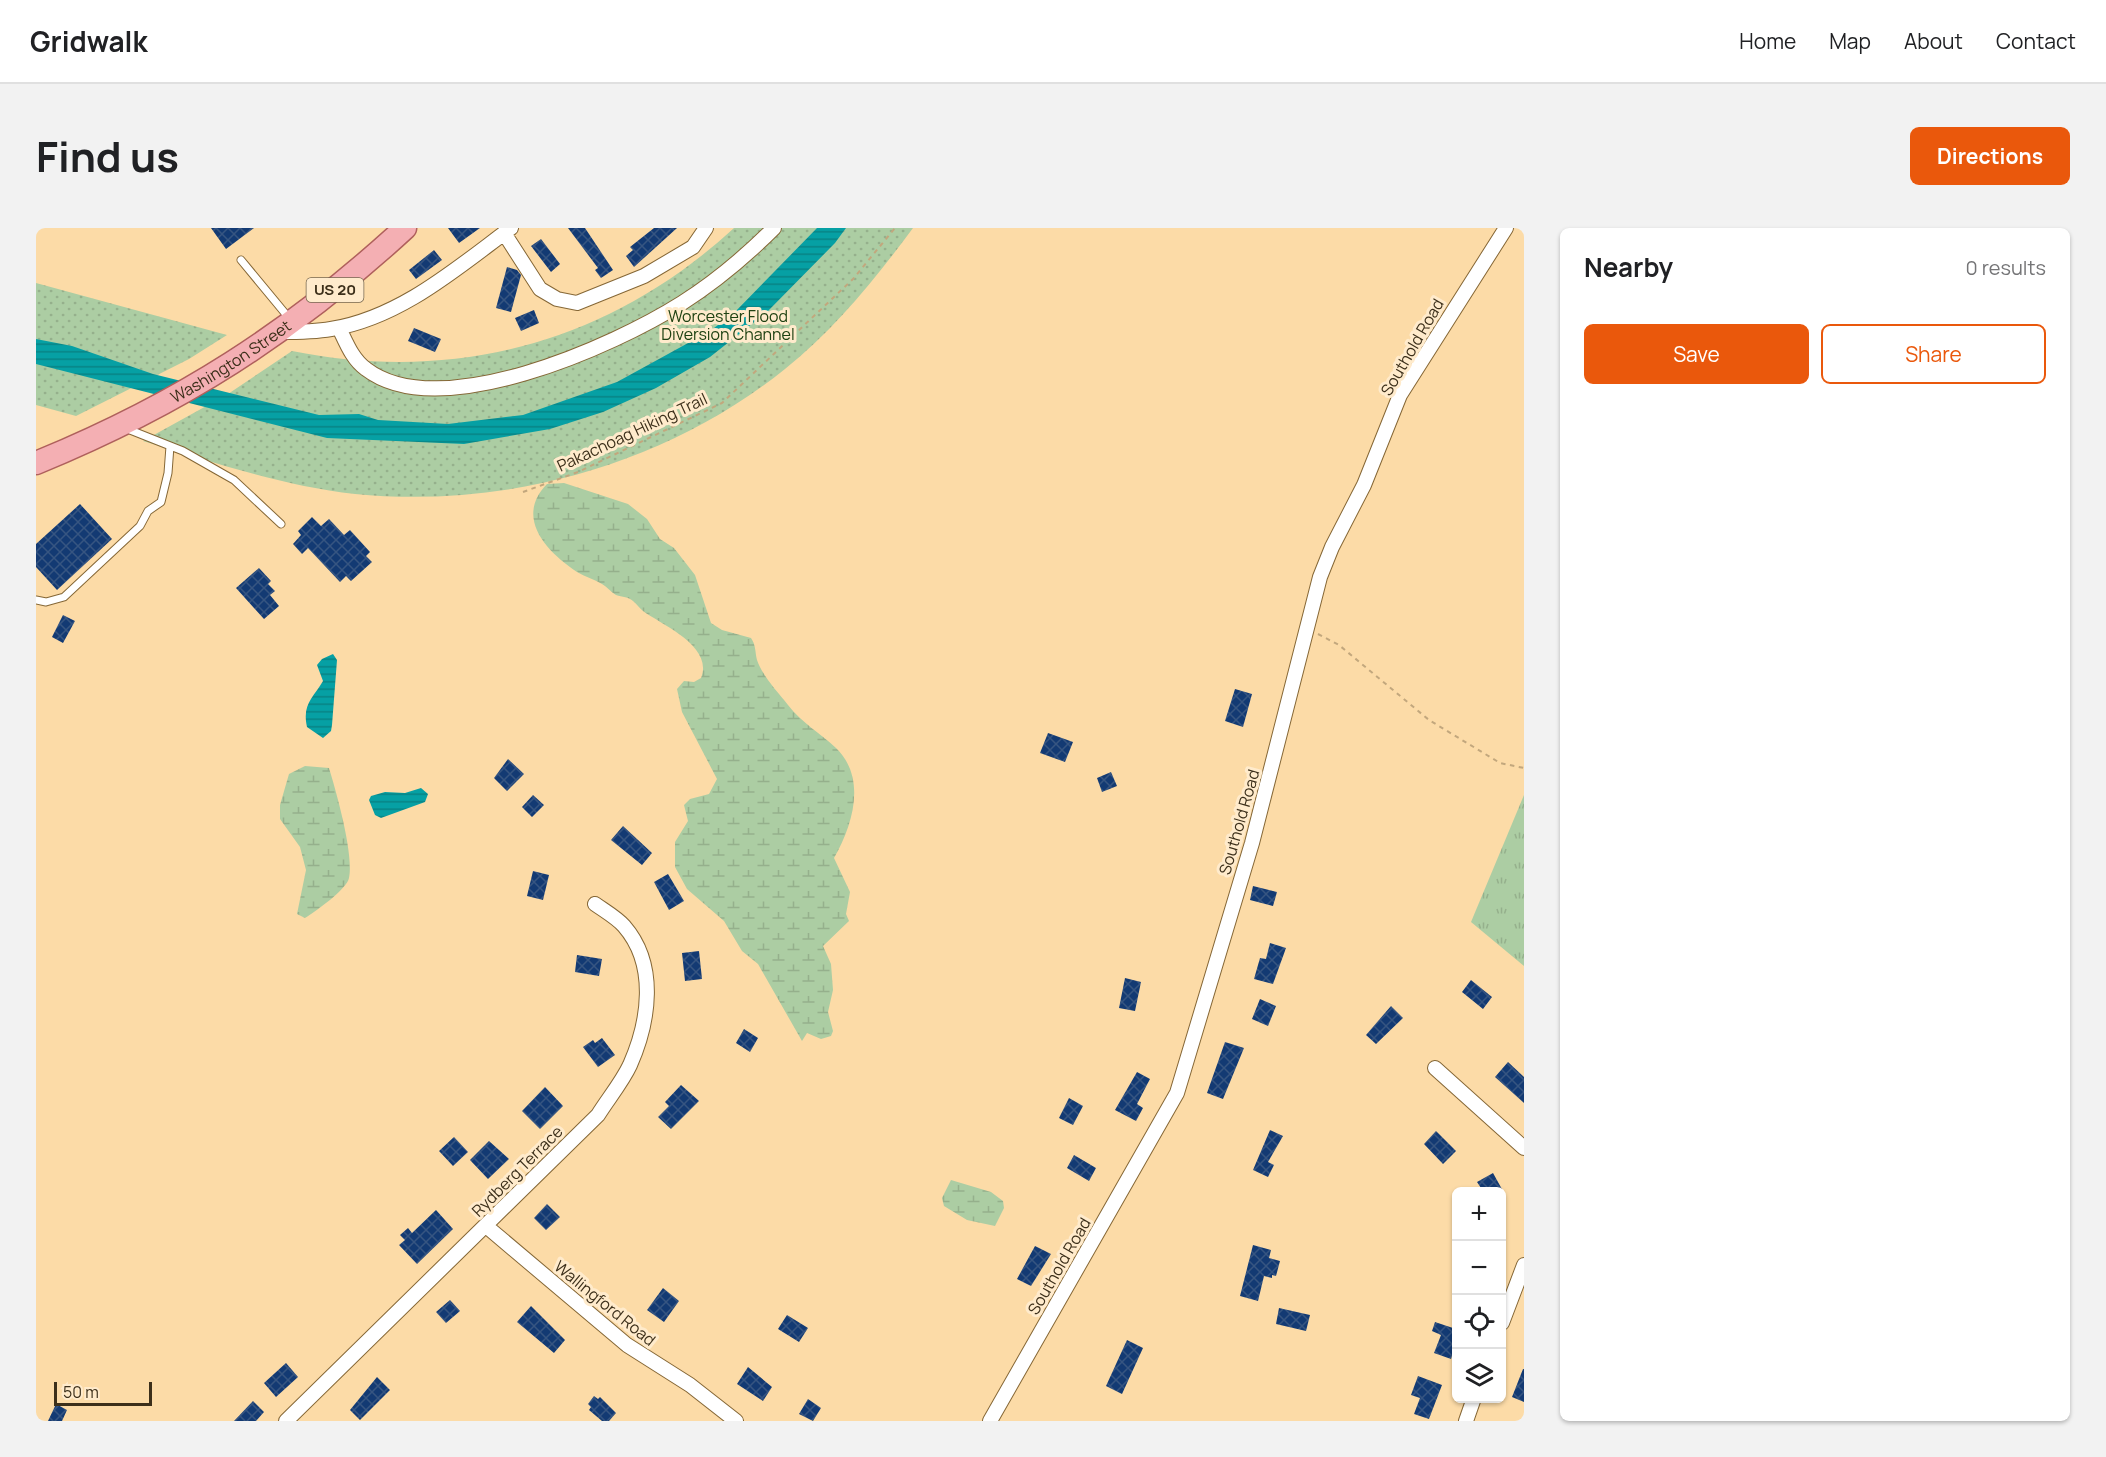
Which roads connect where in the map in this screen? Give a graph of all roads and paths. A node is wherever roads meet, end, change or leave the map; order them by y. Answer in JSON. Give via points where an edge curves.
{"nodes":[{"id":1,"x":405,"y":228,"type":"edge"},
{"id":2,"x":705,"y":228,"type":"edge"},
{"id":3,"x":774,"y":228,"type":"edge"},
{"id":4,"x":895,"y":228,"type":"edge"},
{"id":5,"x":1506,"y":228,"type":"edge"},
{"id":6,"x":507,"y":230,"type":"edge"},
{"id":7,"x":241,"y":260,"type":"dead end"},
{"id":8,"x":339,"y":328,"type":"junction"},
{"id":9,"x":277,"y":333,"type":"junction"},
{"id":10,"x":120,"y":426,"type":"junction"},
{"id":11,"x":170,"y":446,"type":"junction"},
{"id":12,"x":36,"y":463,"type":"edge"},
{"id":13,"x":523,"y":492,"type":"dead end"},
{"id":14,"x":281,"y":524,"type":"dead end"},
{"id":15,"x":36,"y":600,"type":"edge"},
{"id":16,"x":1306,"y":629,"type":"junction"},
{"id":17,"x":1524,"y":768,"type":"edge"},
{"id":18,"x":596,"y":904,"type":"dead end"},
{"id":19,"x":1435,"y":1068,"type":"dead end"},
{"id":20,"x":1524,"y":1148,"type":"edge"},
{"id":21,"x":486,"y":1226,"type":"junction"},
{"id":22,"x":1524,"y":1264,"type":"edge"},
{"id":23,"x":1506,"y":1312,"type":"edge"},
{"id":24,"x":1472,"y":1403,"type":"edge"},
{"id":25,"x":286,"y":1421,"type":"edge"},
{"id":26,"x":736,"y":1421,"type":"edge"},
{"id":27,"x":990,"y":1421,"type":"edge"},
{"id":28,"x":1466,"y":1421,"type":"edge"}],
"edges":[{"from":1,"to":9,"type":"main road","name":"Washington Street","number":"US 20"},
{"from":2,"to":6,"type":"street","via":[[693,247],[644,276],[577,303],[556,300],[540,289]]},
{"from":3,"to":8,"type":"street","via":[[715,279],[664,314],[595,347],[515,376],[446,389],[402,385],[362,366]]},
{"from":4,"to":13,"type":"path","name":"Pakachoag Hiking Trail","via":[[854,279],[722,403],[578,472]]},
{"from":5,"to":16,"type":"street","name":"Southold Road","via":[[1400,395],[1364,485],[1332,546]]},
{"from":6,"to":8,"type":"street","via":[[438,283],[381,314]]},
{"from":7,"to":9,"type":"lane"},
{"from":8,"to":9,"type":"street"},
{"from":9,"to":10,"type":"main road","name":"Washington Street","number":"US 20","via":[[154,410]]},
{"from":10,"to":11,"type":"lane"},
{"from":10,"to":12,"type":"main road","name":"Washington Street","number":"US 20"},
{"from":11,"to":14,"type":"lane","via":[[234,480]]},
{"from":11,"to":15,"type":"lane","via":[[161,502],[64,597],[46,602]]},
{"from":16,"to":17,"type":"path","via":[[1339,645],[1438,725],[1500,763]]},
{"from":16,"to":27,"type":"street","name":"Southold Road","via":[[1252,843],[1177,1093]]},
{"from":18,"to":21,"type":"street","name":"Rydberg Terrace","via":[[624,925],[641,950],[647,986],[646,1022],[629,1067],[598,1115]]},
{"from":19,"to":20,"type":"street"},
{"from":21,"to":25,"type":"street","name":"Rydberg Terrace"},
{"from":21,"to":26,"type":"street","name":"Wallingford Road","via":[[627,1345],[690,1385]]},
{"from":22,"to":23,"type":"street"},
{"from":24,"to":28,"type":"street"}]}
